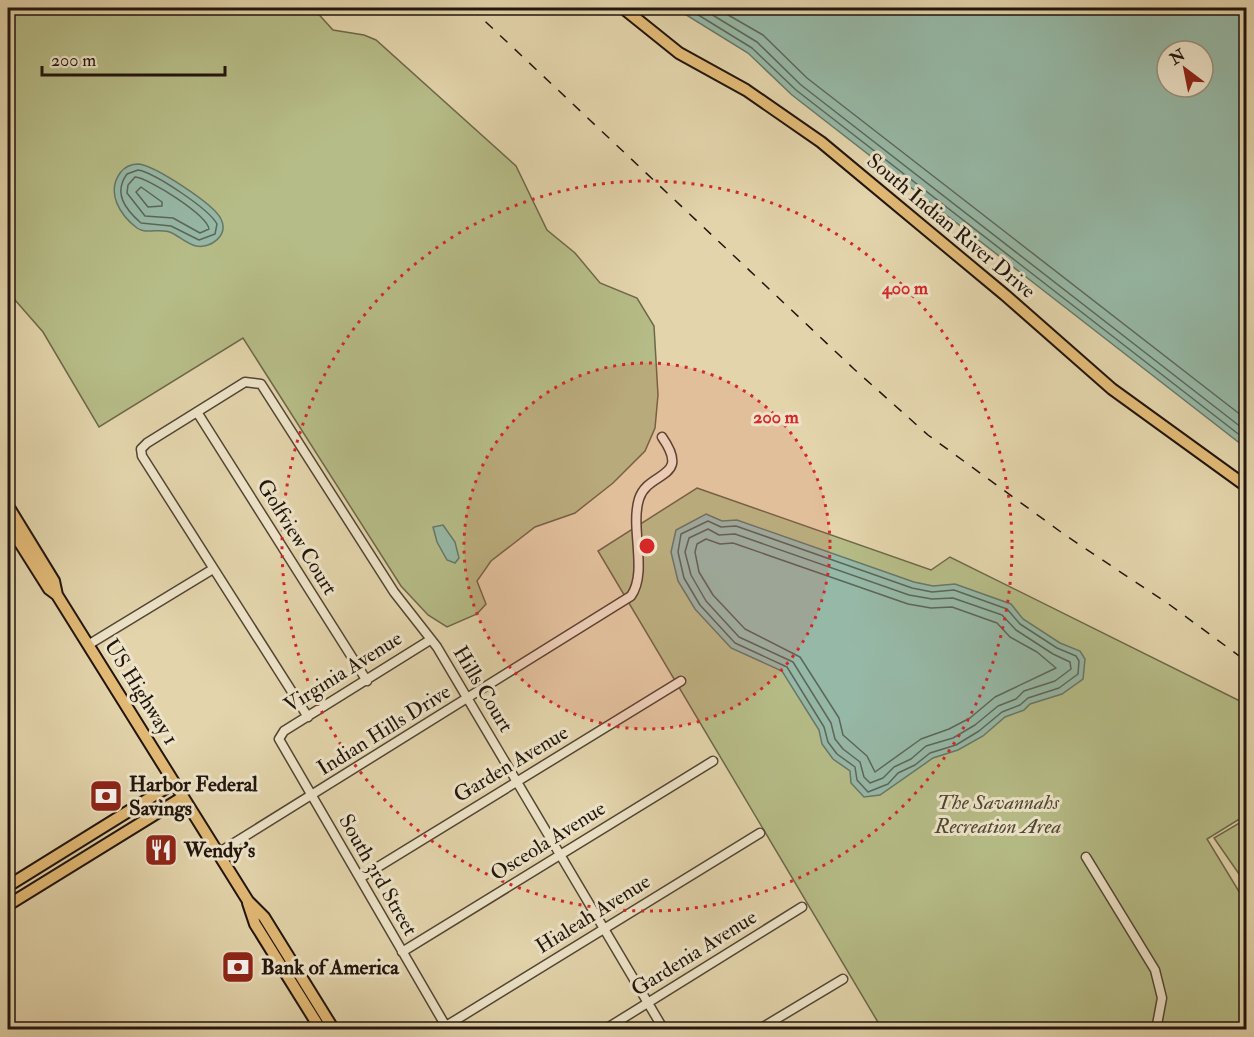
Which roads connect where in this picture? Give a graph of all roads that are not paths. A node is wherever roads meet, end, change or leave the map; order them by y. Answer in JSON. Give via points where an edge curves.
{"nodes":[{"id":1,"x":623,"y":8,"type":"edge"},
{"id":2,"x":197,"y":412,"type":"junction"},
{"id":3,"x":662,"y":437,"type":"dead end"},
{"id":4,"x":1246,"y":486,"type":"edge"},
{"id":5,"x":8,"y":506,"type":"edge"},
{"id":6,"x":8,"y":524,"type":"edge"},
{"id":7,"x":213,"y":569,"type":"junction"},
{"id":8,"x":57,"y":595,"type":"junction"},
{"id":9,"x":430,"y":640,"type":"junction"},
{"id":10,"x":88,"y":645,"type":"junction"},
{"id":11,"x":367,"y":681,"type":"junction"},
{"id":12,"x":681,"y":681,"type":"dead end"},
{"id":13,"x":468,"y":699,"type":"junction"},
{"id":14,"x":308,"y":717,"type":"junction"},
{"id":15,"x":279,"y":739,"type":"joint"},
{"id":16,"x":713,"y":761,"type":"dead end"},
{"id":17,"x":518,"y":781,"type":"junction"},
{"id":18,"x":174,"y":783,"type":"junction"},
{"id":19,"x":311,"y":796,"type":"junction"},
{"id":20,"x":183,"y":797,"type":"junction"},
{"id":21,"x":759,"y":833,"type":"dead end"},
{"id":22,"x":218,"y":853,"type":"junction"},
{"id":23,"x":561,"y":854,"type":"junction"},
{"id":24,"x":1086,"y":857,"type":"dead end"},
{"id":25,"x":360,"y":878,"type":"junction"},
{"id":26,"x":8,"y":886,"type":"edge"},
{"id":27,"x":248,"y":901,"type":"junction"},
{"id":28,"x":8,"y":905,"type":"edge"},
{"id":29,"x":802,"y":907,"type":"dead end"},
{"id":30,"x":605,"y":928,"type":"junction"},
{"id":31,"x":402,"y":952,"type":"junction"},
{"id":32,"x":843,"y":979,"type":"dead end"},
{"id":33,"x":648,"y":1002,"type":"junction"},
{"id":34,"x":1246,"y":1024,"type":"edge"},
{"id":35,"x":322,"y":1027,"type":"edge"},
{"id":36,"x":447,"y":1028,"type":"edge"},
{"id":37,"x":334,"y":1029,"type":"edge"},
{"id":38,"x":604,"y":1029,"type":"edge"},
{"id":39,"x":664,"y":1029,"type":"edge"},
{"id":40,"x":758,"y":1029,"type":"edge"},
{"id":41,"x":1156,"y":1029,"type":"edge"},
{"id":42,"x":1231,"y":1029,"type":"edge"}],
"edges":[{"from":1,"to":4,"type":"main road","name":"South Indian River Drive","via":[[679,53],[746,90],[821,142],[1112,389]]},
{"from":2,"to":7,"type":"street","via":[[141,449]]},
{"from":2,"to":9,"type":"street","name":"Hills Court","via":[[245,382],[261,384],[393,592]]},
{"from":2,"to":11,"type":"street","name":"Golfview Court"},
{"from":3,"to":13,"type":"street","name":"Indian Hills Drive","via":[[672,454],[672,463],[670,471],[646,487],[639,498],[638,578],[631,596]]},
{"from":5,"to":8,"type":"main road","name":"US Highway 1","via":[[54,581]]},
{"from":6,"to":8,"type":"main road","name":"US Highway 1","via":[[49,589]]},
{"from":7,"to":10,"type":"street"},
{"from":7,"to":14,"type":"street"},
{"from":8,"to":10,"type":"main road","name":"US Highway 1"},
{"from":9,"to":11,"type":"street","name":"Virginia Avenue"},
{"from":9,"to":13,"type":"street","name":"Hills Court"},
{"from":10,"to":18,"type":"main road","name":"US Highway 1"},
{"from":11,"to":14,"type":"street","name":"Virginia Avenue"},
{"from":12,"to":17,"type":"street","name":"Garden Avenue"},
{"from":13,"to":17,"type":"street","name":"Hills Court"},
{"from":13,"to":19,"type":"street","name":"Indian Hills Drive"},
{"from":14,"to":15,"type":"street","name":"Virginia Avenue","via":[[284,731]]},
{"from":15,"to":19,"type":"street","name":"South 3rd Street"},
{"from":16,"to":23,"type":"street","name":"Osceola Avenue"},
{"from":17,"to":23,"type":"street","name":"Hills Court"},
{"from":17,"to":25,"type":"street","name":"Garden Avenue"},
{"from":18,"to":20,"type":"main road","name":"US Highway 1"},
{"from":18,"to":26,"type":"main road"},
{"from":19,"to":22,"type":"street","name":"Indian Hills Drive"},
{"from":19,"to":25,"type":"street","name":"South 3rd Street"},
{"from":20,"to":22,"type":"main road","name":"US Highway 1"},
{"from":20,"to":28,"type":"main road"},
{"from":21,"to":30,"type":"street","name":"Hialeah Avenue"},
{"from":22,"to":27,"type":"main road","name":"US Highway 1"},
{"from":23,"to":30,"type":"street","name":"Hills Court"},
{"from":23,"to":31,"type":"street","name":"Osceola Avenue"},
{"from":24,"to":41,"type":"street","via":[[1155,970],[1162,998]]},
{"from":25,"to":31,"type":"street","name":"South 3rd Street"},
{"from":27,"to":35,"type":"main road","name":"US Highway 1","via":[[255,924]]},
{"from":27,"to":37,"type":"main road","name":"US Highway 1","via":[[264,917]]},
{"from":29,"to":33,"type":"street","name":"Gardenia Avenue"},
{"from":30,"to":33,"type":"street","name":"Hills Court"},
{"from":30,"to":36,"type":"street","name":"Hialeah Avenue"},
{"from":31,"to":36,"type":"street","name":"South 3rd Street"},
{"from":32,"to":40,"type":"street"},
{"from":33,"to":38,"type":"street","name":"Gardenia Avenue"},
{"from":33,"to":39,"type":"street","name":"Hills Court"},
{"from":34,"to":42,"type":"street"}]}
